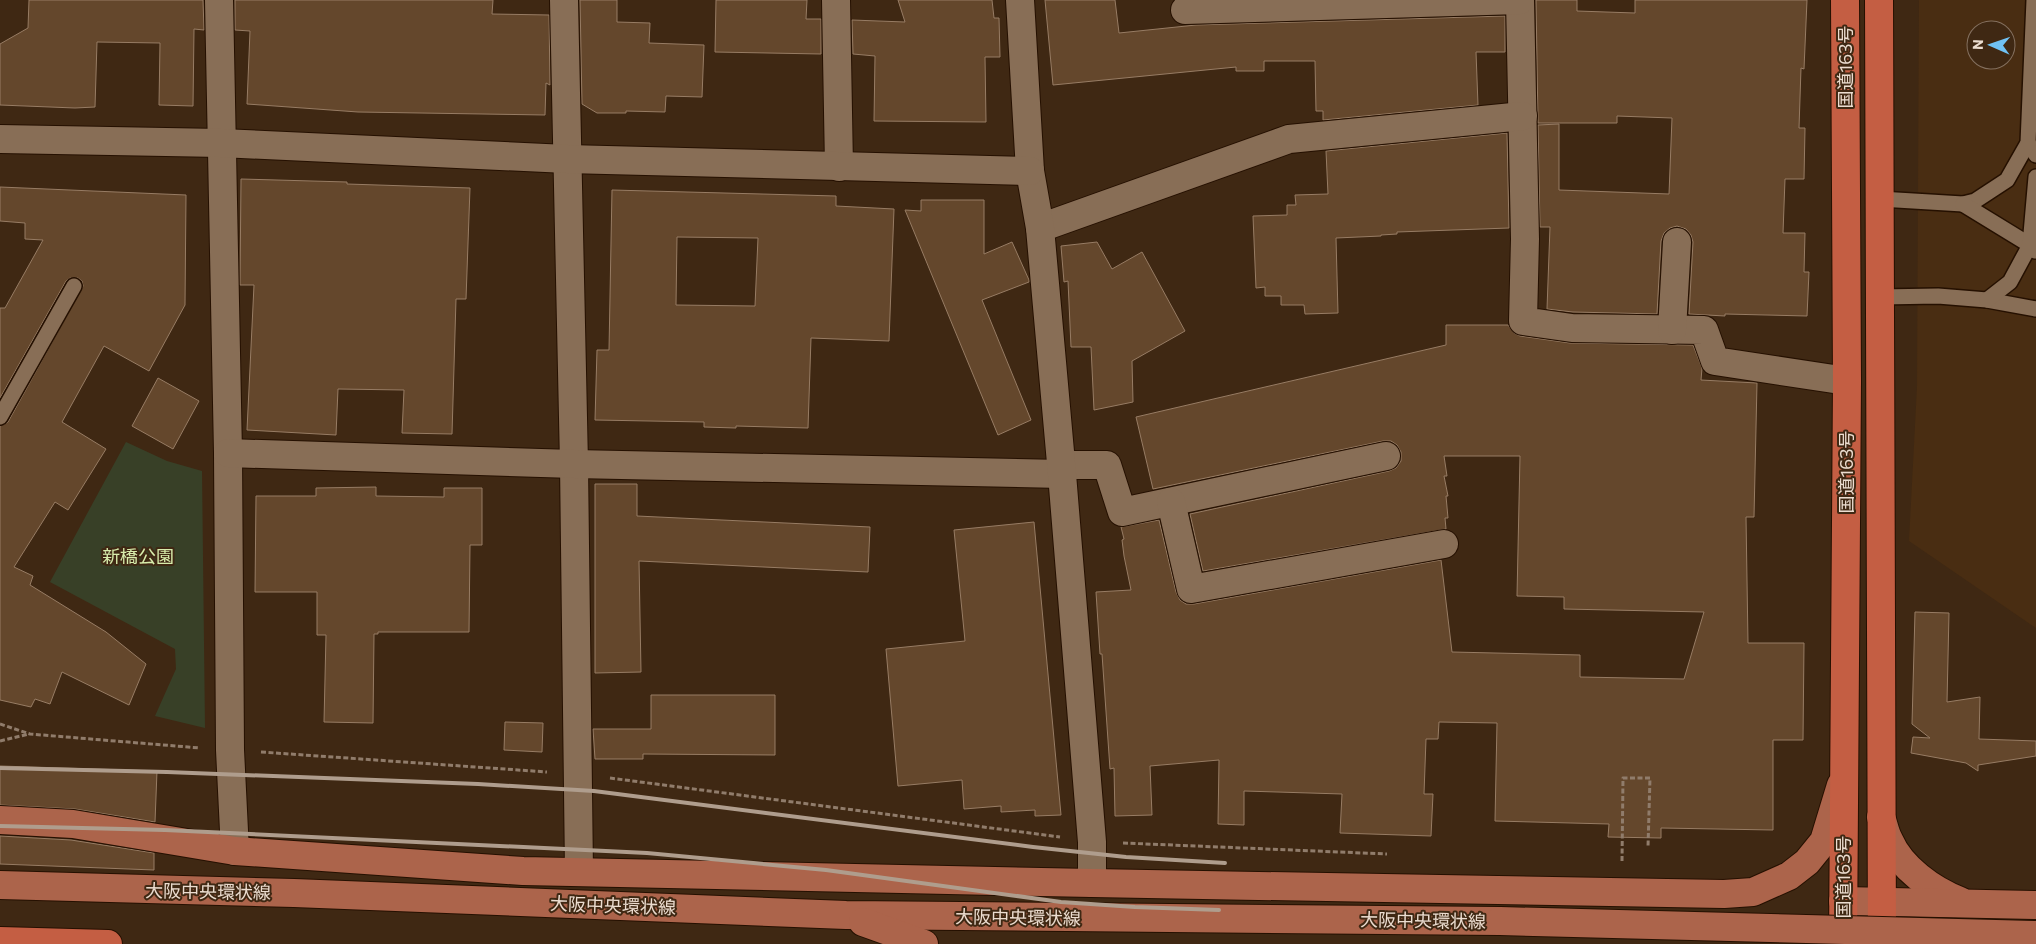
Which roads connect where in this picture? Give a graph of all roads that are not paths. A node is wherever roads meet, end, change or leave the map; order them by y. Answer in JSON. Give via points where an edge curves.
{"nodes":[{"id":1,"x":219,"y":0,"type":"edge"},
{"id":2,"x":564,"y":0,"type":"edge"},
{"id":3,"x":836,"y":0,"type":"edge"},
{"id":4,"x":1020,"y":0,"type":"edge"},
{"id":5,"x":1520,"y":0,"type":"edge"},
{"id":6,"x":1845,"y":0,"type":"edge"},
{"id":7,"x":1880,"y":0,"type":"edge"},
{"id":8,"x":2034,"y":0,"type":"edge"},
{"id":9,"x":1185,"y":10,"type":"dead end"},
{"id":10,"x":2033,"y":93,"type":"edge"},
{"id":11,"x":1522,"y":116,"type":"junction"},
{"id":12,"x":0,"y":139,"type":"edge"},
{"id":13,"x":221,"y":143,"type":"junction"},
{"id":14,"x":2032,"y":149,"type":"edge"},
{"id":15,"x":567,"y":159,"type":"junction"},
{"id":16,"x":839,"y":167,"type":"junction"},
{"id":17,"x":1030,"y":171,"type":"junction"},
{"id":18,"x":2036,"y":177,"type":"edge"},
{"id":19,"x":1880,"y":200,"type":"junction"},
{"id":20,"x":1963,"y":204,"type":"junction"},
{"id":21,"x":1040,"y":228,"type":"junction"},
{"id":22,"x":1677,"y":242,"type":"dead end"},
{"id":23,"x":2033,"y":249,"type":"edge"},
{"id":24,"x":74,"y":286,"type":"dead end"},
{"id":25,"x":1880,"y":297,"type":"junction"},
{"id":26,"x":1987,"y":300,"type":"junction"},
{"id":27,"x":2036,"y":309,"type":"edge"},
{"id":28,"x":1672,"y":330,"type":"junction"},
{"id":29,"x":1846,"y":381,"type":"junction"},
{"id":30,"x":0,"y":417,"type":"edge"},
{"id":31,"x":228,"y":452,"type":"junction"},
{"id":32,"x":1386,"y":456,"type":"dead end"},
{"id":33,"x":574,"y":464,"type":"junction"},
{"id":34,"x":1062,"y":470,"type":"junction"},
{"id":35,"x":1171,"y":502,"type":"junction"},
{"id":36,"x":1444,"y":544,"type":"dead end"},
{"id":37,"x":1843,"y":778,"type":"junction"},
{"id":38,"x":1881,"y":816,"type":"junction"},
{"id":39,"x":0,"y":820,"type":"edge"},
{"id":40,"x":235,"y":851,"type":"junction"},
{"id":41,"x":523,"y":871,"type":"junction"},
{"id":42,"x":592,"y":873,"type":"junction"},
{"id":43,"x":1092,"y":883,"type":"junction"},
{"id":44,"x":1,"y":886,"type":"edge"},
{"id":45,"x":294,"y":893,"type":"junction"},
{"id":46,"x":1843,"y":901,"type":"junction"},
{"id":47,"x":1882,"y":901,"type":"junction"},
{"id":48,"x":1966,"y":903,"type":"junction"},
{"id":49,"x":2036,"y":905,"type":"edge"},
{"id":50,"x":786,"y":912,"type":"junction"},
{"id":51,"x":846,"y":915,"type":"junction"},
{"id":52,"x":2036,"y":935,"type":"edge"},
{"id":53,"x":0,"y":941,"type":"edge"},
{"id":54,"x":108,"y":944,"type":"edge"},
{"id":55,"x":924,"y":944,"type":"edge"},
{"id":56,"x":1843,"y":944,"type":"edge"},
{"id":57,"x":1882,"y":944,"type":"edge"}],
"edges":[{"from":1,"to":13,"type":"street"},
{"from":2,"to":15,"type":"street"},
{"from":3,"to":16,"type":"street"},
{"from":4,"to":17,"type":"street"},
{"from":5,"to":9,"type":"street"},
{"from":5,"to":11,"type":"street"},
{"from":6,"to":29,"type":"highway","name":"国道163号"},
{"from":7,"to":19,"type":"highway","name":"国道163号"},
{"from":8,"to":10,"type":"lane"},
{"from":10,"to":14,"type":"lane"},
{"from":11,"to":21,"type":"street","via":[[1290,138]]},
{"from":11,"to":28,"type":"street","via":[[1523,321],[1572,328]]},
{"from":12,"to":13,"type":"street"},
{"from":13,"to":15,"type":"street"},
{"from":13,"to":31,"type":"street"},
{"from":14,"to":20,"type":"lane","via":[[2007,180],[1975,201]]},
{"from":15,"to":16,"type":"street"},
{"from":15,"to":33,"type":"street"},
{"from":16,"to":17,"type":"street"},
{"from":17,"to":21,"type":"street"},
{"from":18,"to":23,"type":"lane"},
{"from":19,"to":20,"type":"lane"},
{"from":19,"to":25,"type":"highway","name":"国道163号"},
{"from":20,"to":23,"type":"lane"},
{"from":21,"to":34,"type":"street"},
{"from":22,"to":28,"type":"street"},
{"from":23,"to":26,"type":"lane","via":[[2010,282]]},
{"from":24,"to":30,"type":"lane"},
{"from":25,"to":26,"type":"lane","via":[[1938,296]]},
{"from":25,"to":38,"type":"highway","name":"国道163号"},
{"from":26,"to":27,"type":"lane"},
{"from":28,"to":29,"type":"street","via":[[1704,330],[1715,361]]},
{"from":29,"to":37,"type":"highway","name":"国道163号"},
{"from":31,"to":33,"type":"street"},
{"from":31,"to":40,"type":"street","via":[[230,750]]},
{"from":32,"to":35,"type":"street"},
{"from":33,"to":34,"type":"street"},
{"from":33,"to":42,"type":"street","via":[[578,774]]},
{"from":34,"to":35,"type":"street","via":[[1107,465],[1122,512]]},
{"from":34,"to":43,"type":"street","via":[[1092,842]]},
{"from":35,"to":36,"type":"street","via":[[1191,589]]},
{"from":37,"to":43,"type":"main road","via":[[1824,841],[1807,862],[1789,876],[1753,892]]},
{"from":37,"to":46,"type":"highway","name":"国道163号"},
{"from":38,"to":47,"type":"highway","name":"国道163号"},
{"from":38,"to":48,"type":"main road","via":[[1889,841],[1904,863],[1932,887]]},
{"from":39,"to":40,"type":"main road","via":[[74,824]]},
{"from":40,"to":41,"type":"main road"},
{"from":41,"to":42,"type":"main road"},
{"from":41,"to":45,"type":"main road"},
{"from":42,"to":43,"type":"main road"},
{"from":42,"to":50,"type":"main road"},
{"from":44,"to":45,"type":"main road","name":"大阪中央環状線"},
{"from":45,"to":50,"type":"main road","name":"大阪中央環状線"},
{"from":46,"to":47,"type":"main road"},
{"from":46,"to":56,"type":"highway","name":"国道163号"},
{"from":47,"to":48,"type":"main road"},
{"from":47,"to":57,"type":"highway","name":"国道163号"},
{"from":48,"to":49,"type":"main road"},
{"from":50,"to":51,"type":"main road","name":"大阪中央環状線"},
{"from":51,"to":52,"type":"main road","name":"大阪中央環状線","bridge":true,"via":[[1500,921]]},
{"from":51,"to":55,"type":"main road"},
{"from":53,"to":54,"type":"highway"}]}
